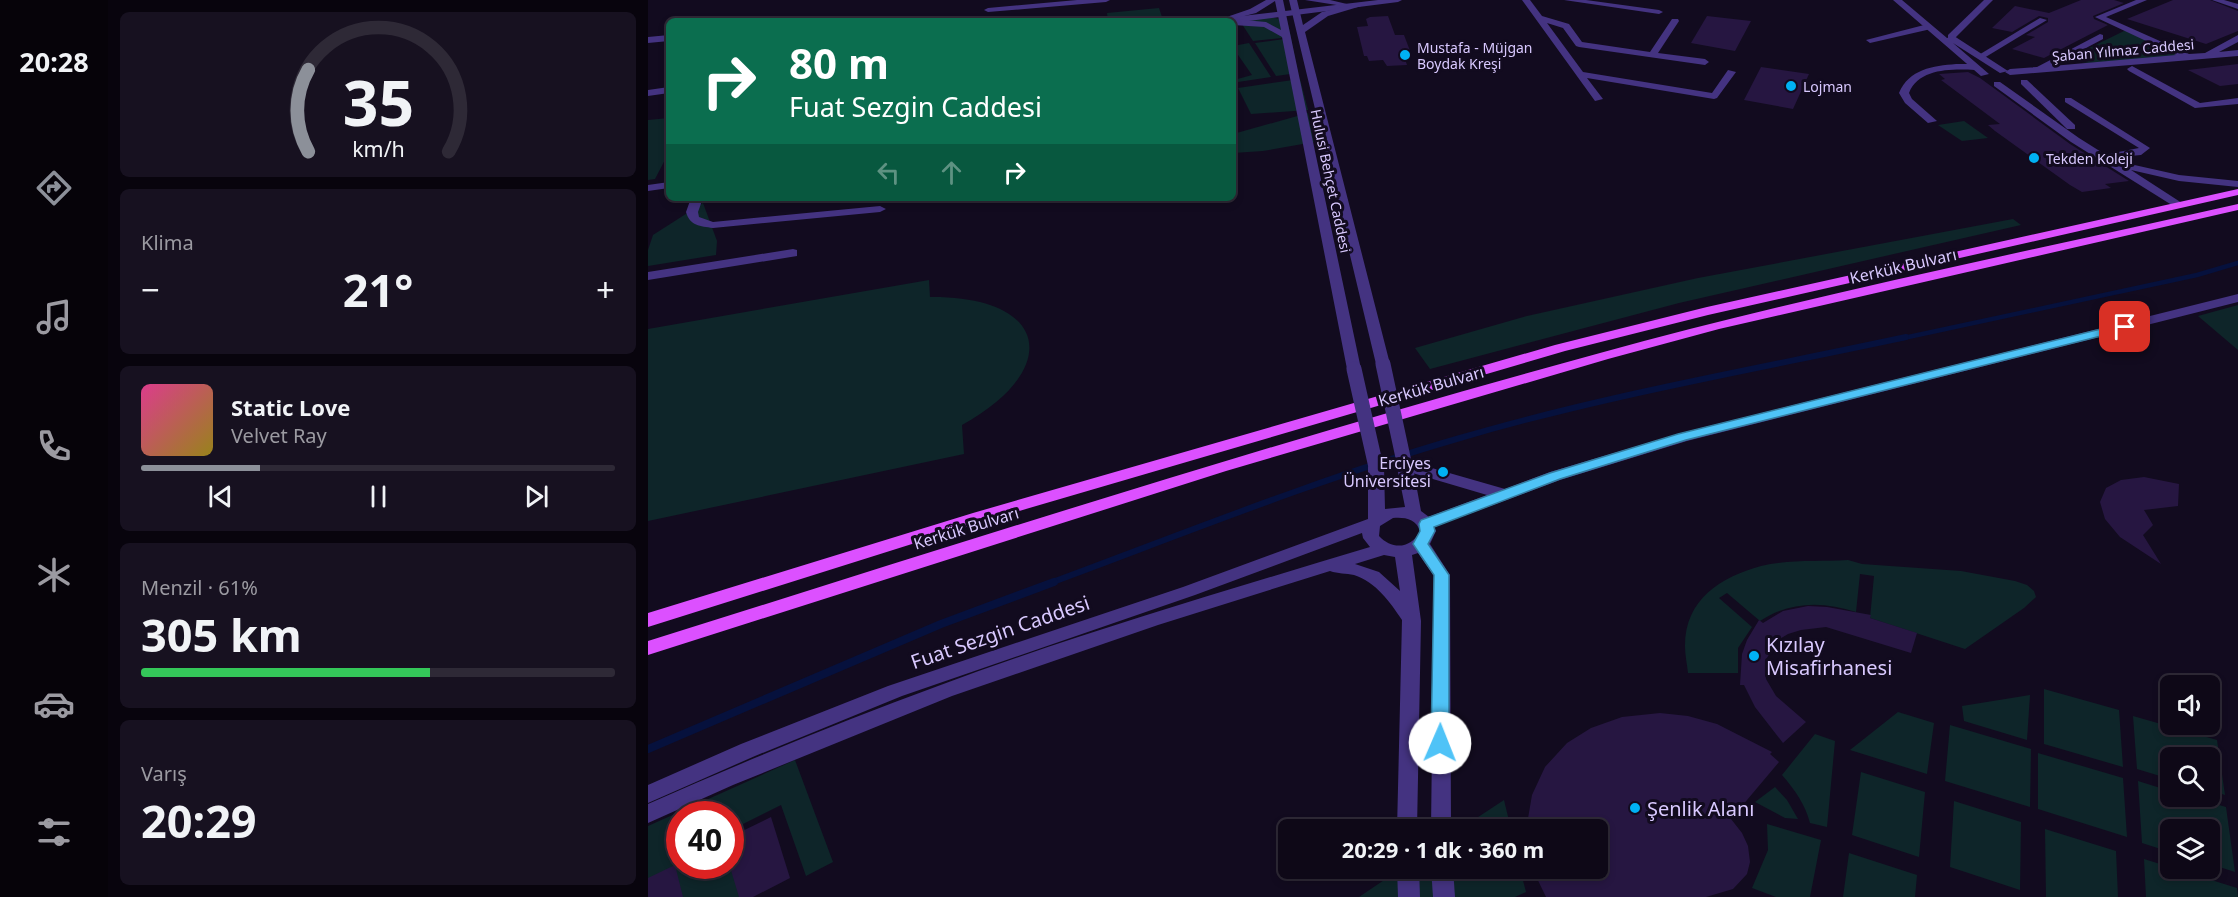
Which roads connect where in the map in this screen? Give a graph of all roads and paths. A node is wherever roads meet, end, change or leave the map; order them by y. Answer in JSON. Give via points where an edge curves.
{"nodes":[{"id":1,"x":988,"y":0,"type":"edge"},
{"id":2,"x":1106,"y":0,"type":"edge"},
{"id":3,"x":1272,"y":0,"type":"edge"},
{"id":4,"x":1279,"y":0,"type":"edge"},
{"id":5,"x":1293,"y":0,"type":"edge"},
{"id":6,"x":1309,"y":0,"type":"edge"},
{"id":7,"x":1398,"y":0,"type":"edge"},
{"id":8,"x":1526,"y":0,"type":"edge"},
{"id":9,"x":1568,"y":0,"type":"edge"},
{"id":10,"x":1989,"y":0,"type":"edge"},
{"id":11,"x":2143,"y":0,"type":"edge"},
{"id":12,"x":2216,"y":0,"type":"edge"},
{"id":13,"x":1900,"y":1,"type":"edge"},
{"id":14,"x":1613,"y":3,"type":"edge"},
{"id":15,"x":1364,"y":4,"type":"junction"},
{"id":16,"x":2236,"y":6,"type":"edge"},
{"id":17,"x":988,"y":10,"type":"junction"},
{"id":18,"x":1296,"y":12,"type":"junction"},
{"id":19,"x":1659,"y":12,"type":"dead end"},
{"id":20,"x":1282,"y":14,"type":"junction"},
{"id":21,"x":1916,"y":15,"type":"junction"},
{"id":22,"x":987,"y":18,"type":"edge"},
{"id":23,"x":1229,"y":18,"type":"edge"},
{"id":24,"x":1539,"y":18,"type":"junction"},
{"id":25,"x":1236,"y":20,"type":"edge"},
{"id":26,"x":2043,"y":20,"type":"dead end"},
{"id":27,"x":1675,"y":21,"type":"dead end"},
{"id":28,"x":1236,"y":22,"type":"edge"},
{"id":29,"x":1928,"y":27,"type":"junction"},
{"id":30,"x":1301,"y":31,"type":"junction"},
{"id":31,"x":1286,"y":36,"type":"junction"},
{"id":32,"x":1951,"y":37,"type":"junction"},
{"id":33,"x":2100,"y":37,"type":"dead end"},
{"id":34,"x":666,"y":38,"type":"edge"},
{"id":35,"x":2238,"y":38,"type":"edge"},
{"id":36,"x":648,"y":40,"type":"edge"},
{"id":37,"x":1870,"y":40,"type":"dead end"},
{"id":38,"x":2238,"y":53,"type":"edge"},
{"id":39,"x":1653,"y":54,"type":"junction"},
{"id":40,"x":1981,"y":56,"type":"junction"},
{"id":41,"x":2207,"y":56,"type":"junction"},
{"id":42,"x":2189,"y":58,"type":"junction"},
{"id":43,"x":2238,"y":59,"type":"edge"},
{"id":44,"x":1705,"y":62,"type":"dead end"},
{"id":45,"x":1975,"y":67,"type":"junction"},
{"id":46,"x":2132,"y":69,"type":"junction"},
{"id":47,"x":2037,"y":70,"type":"junction"},
{"id":48,"x":1731,"y":72,"type":"dead end"},
{"id":49,"x":2007,"y":72,"type":"junction"},
{"id":50,"x":1580,"y":74,"type":"junction"},
{"id":51,"x":1984,"y":74,"type":"junction"},
{"id":52,"x":2024,"y":81,"type":"junction"},
{"id":53,"x":1997,"y":84,"type":"junction"},
{"id":54,"x":666,"y":90,"type":"edge"},
{"id":55,"x":648,"y":93,"type":"edge"},
{"id":56,"x":1598,"y":99,"type":"dead end"},
{"id":57,"x":2068,"y":100,"type":"dead end"},
{"id":58,"x":2238,"y":101,"type":"edge"},
{"id":59,"x":1932,"y":121,"type":"dead end"},
{"id":60,"x":2112,"y":156,"type":"junction"},
{"id":61,"x":2130,"y":167,"type":"junction"},
{"id":62,"x":2238,"y":184,"type":"edge"},
{"id":63,"x":666,"y":185,"type":"edge"},
{"id":64,"x":648,"y":188,"type":"edge"},
{"id":65,"x":2238,"y":192,"type":"edge"},
{"id":66,"x":696,"y":201,"type":"edge"},
{"id":67,"x":2194,"y":201,"type":"junction"},
{"id":68,"x":2179,"y":205,"type":"junction"},
{"id":69,"x":2238,"y":207,"type":"edge"},
{"id":70,"x":880,"y":209,"type":"dead end"},
{"id":71,"x":793,"y":253,"type":"dead end"},
{"id":72,"x":648,"y":276,"type":"edge"},
{"id":73,"x":2238,"y":298,"type":"edge"},
{"id":74,"x":1404,"y":464,"type":"junction"},
{"id":75,"x":1504,"y":494,"type":"junction"},
{"id":76,"x":1420,"y":519,"type":"junction"},
{"id":77,"x":1374,"y":521,"type":"junction"},
{"id":78,"x":1412,"y":548,"type":"junction"},
{"id":79,"x":1377,"y":552,"type":"junction"},
{"id":80,"x":1327,"y":567,"type":"junction"},
{"id":81,"x":648,"y":620,"type":"edge"},
{"id":82,"x":1413,"y":622,"type":"junction"},
{"id":83,"x":648,"y":648,"type":"edge"},
{"id":84,"x":648,"y":794,"type":"edge"},
{"id":85,"x":648,"y":814,"type":"edge"},
{"id":86,"x":1407,"y":819,"type":"edge"},
{"id":87,"x":1441,"y":819,"type":"edge"},
{"id":88,"x":1408,"y":879,"type":"edge"},
{"id":89,"x":1443,"y":879,"type":"edge"},
{"id":90,"x":1409,"y":897,"type":"edge"},
{"id":91,"x":1444,"y":897,"type":"edge"}],
"edges":[{"from":1,"to":17,"type":"street"},
{"from":2,"to":17,"type":"street"},
{"from":3,"to":23,"type":"street"},
{"from":4,"to":20,"type":"street","name":"Hulusi Behçet Caddesi"},
{"from":5,"to":18,"type":"street","name":"Hulusi Behçet Caddesi"},
{"from":6,"to":15,"type":"street"},
{"from":7,"to":15,"type":"street"},
{"from":8,"to":24,"type":"street"},
{"from":9,"to":14,"type":"street"},
{"from":10,"to":32,"type":"street"},
{"from":11,"to":42,"type":"street","via":[[2099,17]]},
{"from":12,"to":16,"type":"street"},
{"from":13,"to":21,"type":"street"},
{"from":14,"to":19,"type":"street"},
{"from":15,"to":18,"type":"street"},
{"from":15,"to":30,"type":"street","via":[[1324,14]]},
{"from":17,"to":22,"type":"street"},
{"from":18,"to":20,"type":"street"},
{"from":18,"to":30,"type":"street","name":"Hulusi Behçet Caddesi"},
{"from":20,"to":25,"type":"street"},
{"from":20,"to":31,"type":"street","name":"Hulusi Behçet Caddesi"},
{"from":21,"to":29,"type":"street"},
{"from":21,"to":32,"type":"street"},
{"from":24,"to":39,"type":"street","via":[[1569,27],[1579,44]]},
{"from":24,"to":50,"type":"street"},
{"from":26,"to":40,"type":"street"},
{"from":27,"to":39,"type":"street"},
{"from":28,"to":31,"type":"street","via":[[1266,25]]},
{"from":29,"to":37,"type":"street"},
{"from":29,"to":45,"type":"street"},
{"from":30,"to":74,"type":"street","name":"Hulusi Behçet Caddesi","bridge":true},
{"from":31,"to":77,"type":"street","name":"Hulusi Behçet Caddesi","bridge":true,"via":[[1376,467]]},
{"from":32,"to":40,"type":"street"},
{"from":33,"to":47,"type":"street"},
{"from":34,"to":36,"type":"street"},
{"from":35,"to":41,"type":"street"},
{"from":38,"to":41,"type":"street","name":"Şaban Yılmaz Caddesi"},
{"from":39,"to":44,"type":"street"},
{"from":40,"to":49,"type":"street"},
{"from":41,"to":42,"type":"street","name":"Şaban Yılmaz Caddesi"},
{"from":42,"to":47,"type":"street","name":"Şaban Yılmaz Caddesi"},
{"from":43,"to":46,"type":"street","name":"Şaban Yılmaz Caddesi"},
{"from":45,"to":51,"type":"street"},
{"from":45,"to":59,"type":"street","via":[[1934,69],[1906,86],[1908,100]]},
{"from":46,"to":52,"type":"street","name":"Şaban Yılmaz Caddesi"},
{"from":46,"to":58,"type":"street","via":[[2198,106]]},
{"from":47,"to":49,"type":"street","name":"Şaban Yılmaz Caddesi"},
{"from":48,"to":50,"type":"street","via":[[1714,96]]},
{"from":49,"to":51,"type":"street","name":"Şaban Yılmaz Caddesi"},
{"from":49,"to":52,"type":"street"},
{"from":50,"to":56,"type":"street"},
{"from":51,"to":53,"type":"street","via":[[1986,80]]},
{"from":52,"to":53,"type":"street","name":"Şaban Yılmaz Caddesi","via":[[2017,85]]},
{"from":52,"to":60,"type":"street","via":[[2062,120]]},
{"from":53,"to":68,"type":"street","via":[[2075,140]]},
{"from":54,"to":55,"type":"street"},
{"from":57,"to":60,"type":"street","via":[[2145,148]]},
{"from":60,"to":61,"type":"street"},
{"from":61,"to":62,"type":"street","via":[[2179,178]]},
{"from":61,"to":67,"type":"street"},
{"from":63,"to":64,"type":"street"},
{"from":65,"to":67,"type":"main road","name":"Kerkük Bulvarı"},
{"from":66,"to":70,"type":"street","via":[[694,219],[713,225]]},
{"from":67,"to":68,"type":"main road","name":"Kerkük Bulvarı"},
{"from":68,"to":81,"type":"main road","name":"Kerkük Bulvarı","via":[[1731,305],[1560,348],[979,517]]},
{"from":69,"to":83,"type":"main road","name":"Kerkük Bulvarı","via":[[1603,356],[1211,470]]},
{"from":71,"to":72,"type":"street"},
{"from":73,"to":75,"type":"street","via":[[1683,437]]},
{"from":74,"to":75,"type":"street"},
{"from":74,"to":76,"type":"street","name":"Hulusi Behçet Caddesi"},
{"from":75,"to":76,"type":"street"},
{"from":76,"to":77,"type":"street","via":[[1394,512]]},
{"from":76,"to":78,"type":"street","via":[[1428,531]]},
{"from":77,"to":79,"type":"street","via":[[1371,538]]},
{"from":77,"to":84,"type":"street","name":"Fuat Sezgin Caddesi","via":[[1189,591],[895,691]]},
{"from":78,"to":79,"type":"street"},
{"from":78,"to":82,"type":"street","via":[[1409,581]]},
{"from":78,"to":87,"type":"street","via":[[1442,575]]},
{"from":79,"to":80,"type":"street"},
{"from":80,"to":82,"type":"street","via":[[1351,567],[1374,577],[1392,592]]},
{"from":80,"to":85,"type":"street","via":[[1152,620],[945,691],[726,778]]},
{"from":82,"to":86,"type":"street"},
{"from":88,"to":90,"type":"street"},
{"from":89,"to":91,"type":"street"}]}
